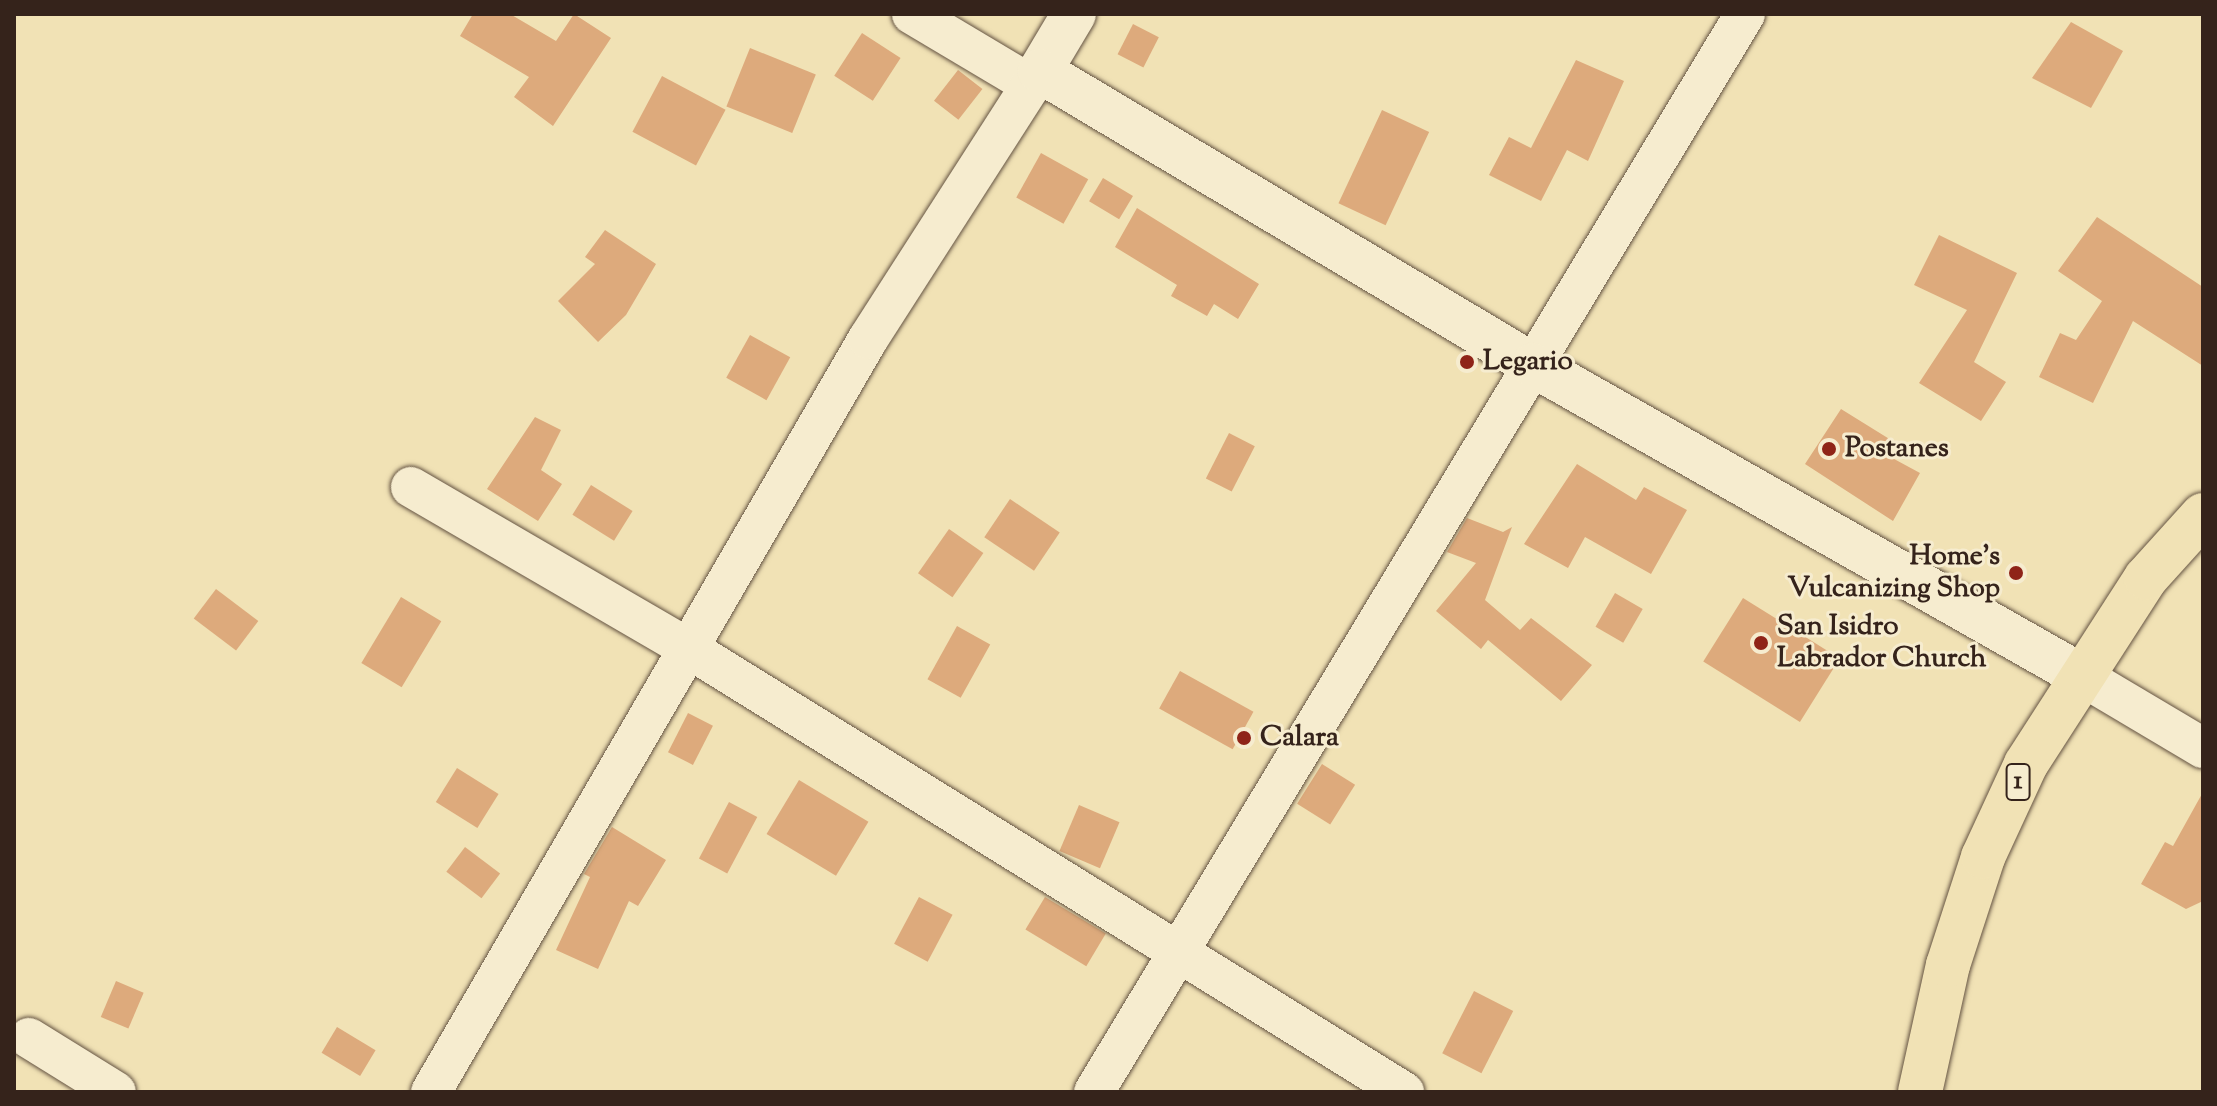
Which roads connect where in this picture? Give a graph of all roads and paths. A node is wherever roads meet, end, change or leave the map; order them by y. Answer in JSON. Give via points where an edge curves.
{"nodes":[{"id":1,"x":912,"y":14,"type":"edge"},
{"id":2,"x":1074,"y":14,"type":"edge"},
{"id":3,"x":1745,"y":14,"type":"edge"},
{"id":4,"x":1036,"y":78,"type":"junction"},
{"id":5,"x":1533,"y":365,"type":"junction"},
{"id":6,"x":411,"y":487,"type":"dead end"},
{"id":7,"x":2203,"y":515,"type":"edge"},
{"id":8,"x":691,"y":650,"type":"junction"},
{"id":9,"x":2080,"y":675,"type":"junction"},
{"id":10,"x":2203,"y":748,"type":"edge"},
{"id":11,"x":1178,"y":954,"type":"junction"},
{"id":12,"x":29,"y":1038,"type":"dead end"},
{"id":13,"x":116,"y":1092,"type":"edge"},
{"id":14,"x":431,"y":1092,"type":"edge"},
{"id":15,"x":1094,"y":1092,"type":"edge"},
{"id":16,"x":1404,"y":1092,"type":"edge"},
{"id":17,"x":1920,"y":1092,"type":"edge"}],
"edges":[{"from":1,"to":4,"type":"street"},
{"from":2,"to":4,"type":"street"},
{"from":3,"to":5,"type":"street"},
{"from":4,"to":5,"type":"street"},
{"from":4,"to":8,"type":"street","via":[[868,339]]},
{"from":5,"to":9,"type":"street"},
{"from":5,"to":11,"type":"street"},
{"from":6,"to":8,"type":"street"},
{"from":7,"to":9,"type":"highway","number":"1","via":[[2146,578]]},
{"from":8,"to":11,"type":"street"},
{"from":8,"to":14,"type":"street"},
{"from":9,"to":10,"type":"street"},
{"from":9,"to":17,"type":"highway","number":"1","via":[[2026,764],[1983,857],[1948,965]]},
{"from":11,"to":15,"type":"street"},
{"from":11,"to":16,"type":"street"},
{"from":12,"to":13,"type":"street"}]}
